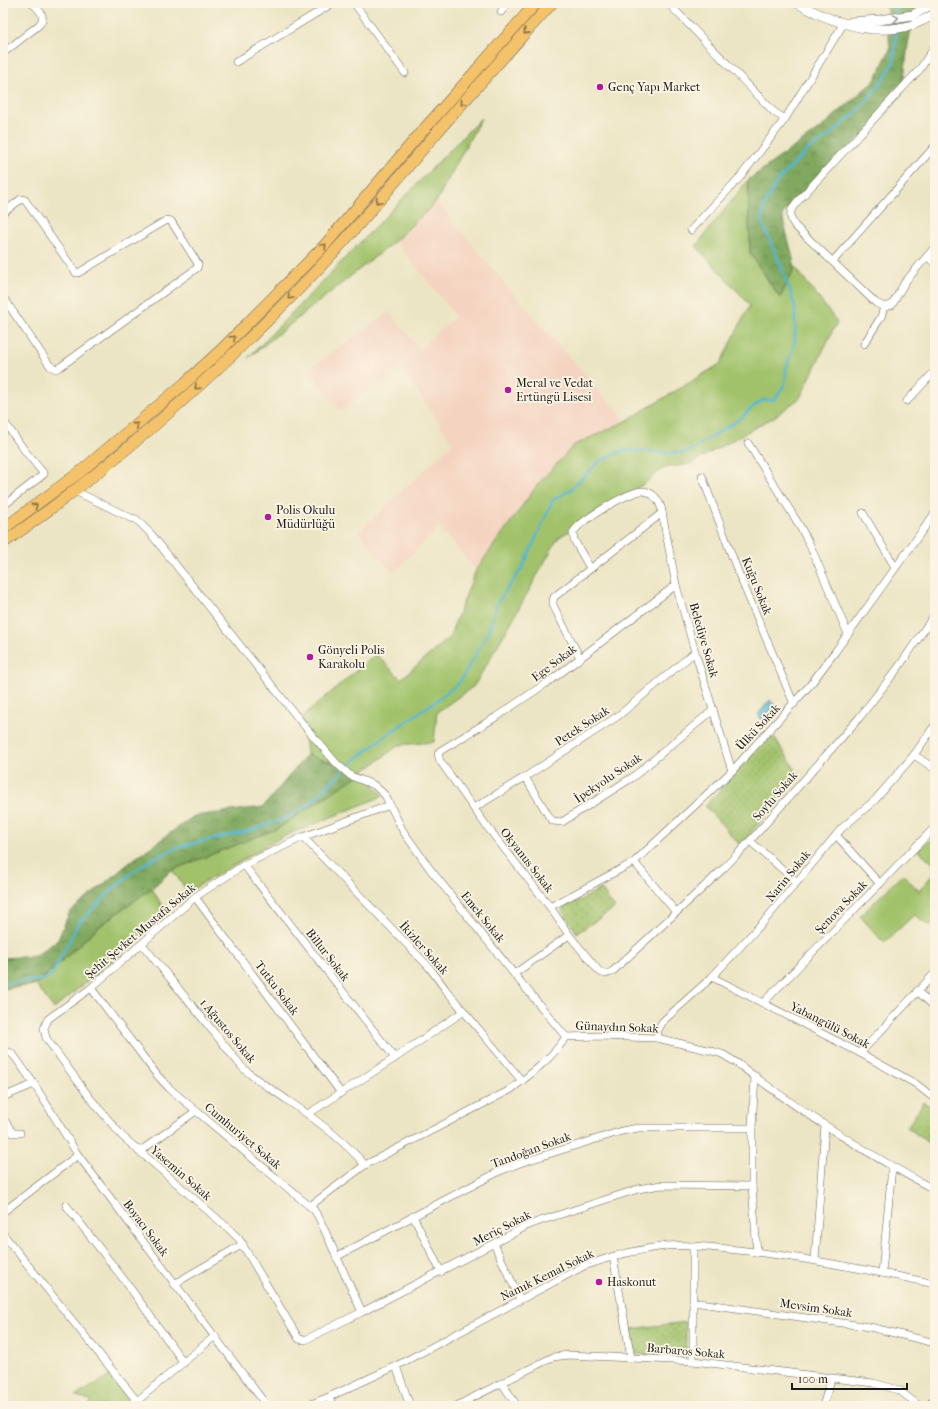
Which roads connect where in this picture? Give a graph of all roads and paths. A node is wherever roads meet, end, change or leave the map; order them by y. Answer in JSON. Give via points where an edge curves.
{"nodes":[{"id":1,"x":32,"y":3,"type":"edge"},
{"id":2,"x":333,"y":3,"type":"edge"},
{"id":3,"x":354,"y":3,"type":"edge"},
{"id":4,"x":507,"y":3,"type":"edge"},
{"id":5,"x":536,"y":3,"type":"edge"},
{"id":6,"x":552,"y":3,"type":"edge"},
{"id":7,"x":668,"y":3,"type":"edge"},
{"id":8,"x":797,"y":3,"type":"edge"},
{"id":9,"x":934,"y":3,"type":"edge"},
{"id":10,"x":501,"y":12,"type":"dead end"},
{"id":11,"x":935,"y":14,"type":"edge"},
{"id":12,"x":913,"y":20,"type":"junction"},
{"id":13,"x":844,"y":24,"type":"junction"},
{"id":14,"x":935,"y":46,"type":"edge"},
{"id":15,"x":3,"y":53,"type":"edge"},
{"id":16,"x":236,"y":62,"type":"dead end"},
{"id":17,"x":405,"y":73,"type":"dead end"},
{"id":18,"x":785,"y":119,"type":"junction"},
{"id":19,"x":935,"y":146,"type":"edge"},
{"id":20,"x":3,"y":213,"type":"edge"},
{"id":21,"x":691,"y":230,"type":"dead end"},
{"id":22,"x":935,"y":246,"type":"edge"},
{"id":23,"x":927,"y":256,"type":"junction"},
{"id":24,"x":833,"y":261,"type":"junction"},
{"id":25,"x":935,"y":264,"type":"edge"},
{"id":26,"x":3,"y":298,"type":"edge"},
{"id":27,"x":884,"y":307,"type":"junction"},
{"id":28,"x":864,"y":344,"type":"dead end"},
{"id":29,"x":935,"y":371,"type":"edge"},
{"id":30,"x":907,"y":400,"type":"dead end"},
{"id":31,"x":3,"y":420,"type":"edge"},
{"id":32,"x":748,"y":443,"type":"dead end"},
{"id":33,"x":702,"y":476,"type":"dead end"},
{"id":34,"x":75,"y":491,"type":"junction"},
{"id":35,"x":3,"y":506,"type":"edge"},
{"id":36,"x":662,"y":513,"type":"junction"},
{"id":37,"x":863,"y":513,"type":"dead end"},
{"id":38,"x":935,"y":513,"type":"edge"},
{"id":39,"x":3,"y":529,"type":"edge"},
{"id":40,"x":3,"y":543,"type":"edge"},
{"id":41,"x":895,"y":567,"type":"junction"},
{"id":42,"x":590,"y":568,"type":"junction"},
{"id":43,"x":676,"y":584,"type":"junction"},
{"id":44,"x":935,"y":614,"type":"edge"},
{"id":45,"x":848,"y":634,"type":"junction"},
{"id":46,"x":695,"y":652,"type":"junction"},
{"id":47,"x":580,"y":658,"type":"junction"},
{"id":48,"x":794,"y":704,"type":"junction"},
{"id":49,"x":713,"y":710,"type":"junction"},
{"id":50,"x":935,"y":725,"type":"edge"},
{"id":51,"x":440,"y":751,"type":"joint"},
{"id":52,"x":914,"y":755,"type":"junction"},
{"id":53,"x":935,"y":769,"type":"edge"},
{"id":54,"x":732,"y":771,"type":"junction"},
{"id":55,"x":524,"y":777,"type":"junction"},
{"id":56,"x":390,"y":805,"type":"junction"},
{"id":57,"x":474,"y":808,"type":"junction"},
{"id":58,"x":935,"y":827,"type":"edge"},
{"id":59,"x":836,"y":835,"type":"junction"},
{"id":60,"x":303,"y":837,"type":"junction"},
{"id":61,"x":750,"y":841,"type":"junction"},
{"id":62,"x":634,"y":862,"type":"junction"},
{"id":63,"x":244,"y":865,"type":"junction"},
{"id":64,"x":797,"y":882,"type":"junction"},
{"id":65,"x":880,"y":884,"type":"junction"},
{"id":66,"x":195,"y":897,"type":"junction"},
{"id":67,"x":550,"y":908,"type":"junction"},
{"id":68,"x":676,"y":912,"type":"junction"},
{"id":69,"x":569,"y":935,"type":"junction"},
{"id":70,"x":142,"y":944,"type":"junction"},
{"id":71,"x":609,"y":973,"type":"joint"},
{"id":72,"x":935,"y":973,"type":"edge"},
{"id":73,"x":514,"y":974,"type":"junction"},
{"id":74,"x":712,"y":977,"type":"junction"},
{"id":75,"x":91,"y":988,"type":"junction"},
{"id":76,"x":917,"y":991,"type":"junction"},
{"id":77,"x":763,"y":1003,"type":"junction"},
{"id":78,"x":935,"y":1007,"type":"edge"},
{"id":79,"x":464,"y":1011,"type":"junction"},
{"id":80,"x":44,"y":1028,"type":"joint"},
{"id":81,"x":566,"y":1037,"type":"junction"},
{"id":82,"x":657,"y":1038,"type":"junction"},
{"id":83,"x":3,"y":1051,"type":"edge"},
{"id":84,"x":860,"y":1053,"type":"junction"},
{"id":85,"x":395,"y":1058,"type":"junction"},
{"id":86,"x":754,"y":1076,"type":"junction"},
{"id":87,"x":522,"y":1081,"type":"junction"},
{"id":88,"x":34,"y":1084,"type":"junction"},
{"id":89,"x":341,"y":1093,"type":"junction"},
{"id":90,"x":3,"y":1097,"type":"edge"},
{"id":91,"x":935,"y":1099,"type":"edge"},
{"id":92,"x":196,"y":1111,"type":"junction"},
{"id":93,"x":308,"y":1114,"type":"junction"},
{"id":94,"x":3,"y":1118,"type":"edge"},
{"id":95,"x":825,"y":1126,"type":"junction"},
{"id":96,"x":752,"y":1128,"type":"junction"},
{"id":97,"x":20,"y":1133,"type":"dead end"},
{"id":98,"x":139,"y":1152,"type":"junction"},
{"id":99,"x":78,"y":1155,"type":"junction"},
{"id":100,"x":365,"y":1165,"type":"junction"},
{"id":101,"x":892,"y":1167,"type":"junction"},
{"id":102,"x":752,"y":1186,"type":"junction"},
{"id":103,"x":935,"y":1190,"type":"edge"},
{"id":104,"x":66,"y":1205,"type":"dead end"},
{"id":105,"x":310,"y":1206,"type":"junction"},
{"id":106,"x":3,"y":1212,"type":"edge"},
{"id":107,"x":413,"y":1216,"type":"junction"},
{"id":108,"x":3,"y":1234,"type":"edge"},
{"id":109,"x":243,"y":1244,"type":"junction"},
{"id":110,"x":494,"y":1244,"type":"junction"},
{"id":111,"x":693,"y":1246,"type":"junction"},
{"id":112,"x":757,"y":1252,"type":"junction"},
{"id":113,"x":613,"y":1256,"type":"junction"},
{"id":114,"x":336,"y":1257,"type":"junction"},
{"id":115,"x":816,"y":1260,"type":"junction"},
{"id":116,"x":441,"y":1272,"type":"junction"},
{"id":117,"x":882,"y":1273,"type":"junction"},
{"id":118,"x":174,"y":1284,"type":"junction"},
{"id":119,"x":935,"y":1284,"type":"edge"},
{"id":120,"x":520,"y":1299,"type":"junction"},
{"id":121,"x":693,"y":1302,"type":"junction"},
{"id":122,"x":362,"y":1312,"type":"junction"},
{"id":123,"x":215,"y":1336,"type":"junction"},
{"id":124,"x":299,"y":1340,"type":"joint"},
{"id":125,"x":935,"y":1343,"type":"edge"},
{"id":126,"x":631,"y":1358,"type":"junction"},
{"id":127,"x":693,"y":1361,"type":"junction"},
{"id":128,"x":184,"y":1363,"type":"junction"},
{"id":129,"x":396,"y":1366,"type":"junction"},
{"id":130,"x":831,"y":1379,"type":"junction"},
{"id":131,"x":502,"y":1383,"type":"junction"},
{"id":132,"x":329,"y":1397,"type":"junction"},
{"id":133,"x":935,"y":1398,"type":"edge"},
{"id":134,"x":139,"y":1403,"type":"edge"},
{"id":135,"x":267,"y":1406,"type":"edge"},
{"id":136,"x":306,"y":1406,"type":"edge"},
{"id":137,"x":332,"y":1406,"type":"edge"},
{"id":138,"x":410,"y":1406,"type":"edge"},
{"id":139,"x":456,"y":1406,"type":"edge"},
{"id":140,"x":517,"y":1406,"type":"edge"},
{"id":141,"x":823,"y":1406,"type":"edge"},
{"id":142,"x":919,"y":1406,"type":"edge"},
{"id":143,"x":928,"y":1406,"type":"edge"}],
"edges":[{"from":1,"to":15,"type":"street","via":[[42,12],[42,21]]},
{"from":2,"to":16,"type":"street"},
{"from":3,"to":17,"type":"street"},
{"from":4,"to":10,"type":"street"},
{"from":39,"to":5,"type":"highway","one_way":true,"via":[[86,467],[222,350],[325,245]]},
{"from":6,"to":34,"type":"highway","one_way":true,"via":[[303,284],[205,381]]},
{"from":7,"to":18,"type":"street","via":[[774,112]]},
{"from":8,"to":13,"type":"street"},
{"from":9,"to":12,"type":"street"},
{"from":11,"to":12,"type":"street"},
{"from":13,"to":12,"type":"street","one_way":true},
{"from":12,"to":13,"type":"street","via":[[883,30]]},
{"from":13,"to":18,"type":"street"},
{"from":14,"to":24,"type":"street","via":[[920,69],[791,209],[791,220],[795,226]]},
{"from":18,"to":21,"type":"street","via":[[741,176]]},
{"from":19,"to":24,"type":"street"},
{"from":20,"to":26,"type":"street","via":[[20,199],[25,200],[76,273],[167,220],[171,221],[198,264],[197,268],[56,369],[50,366]]},
{"from":22,"to":23,"type":"street"},
{"from":23,"to":25,"type":"street"},
{"from":23,"to":27,"type":"street","via":[[905,282],[892,305]]},
{"from":24,"to":27,"type":"street","via":[[876,303]]},
{"from":27,"to":28,"type":"street","via":[[882,317]]},
{"from":29,"to":30,"type":"street"},
{"from":31,"to":35,"type":"street","via":[[44,474]]},
{"from":32,"to":45,"type":"street","via":[[809,543]]},
{"from":33,"to":48,"type":"street","name":"Kuğu Sokak","via":[[738,572]]},
{"from":34,"to":40,"type":"highway"},
{"from":34,"to":56,"type":"street","name":"Emek Sokak","via":[[136,519],[151,534],[337,764],[351,776],[379,789],[386,795]]},
{"from":36,"to":42,"type":"street"},
{"from":36,"to":42,"type":"street","name":"Belediye Sokak","via":[[654,496],[640,491],[621,499],[578,526],[573,532],[573,538]]},
{"from":36,"to":43,"type":"street","name":"Belediye Sokak"},
{"from":37,"to":41,"type":"street"},
{"from":38,"to":41,"type":"street","name":"Ülkü Sokak"},
{"from":41,"to":45,"type":"street","name":"Ülkü Sokak"},
{"from":42,"to":47,"type":"street","via":[[556,595],[553,601]]},
{"from":43,"to":46,"type":"street","name":"Belediye Sokak"},
{"from":43,"to":47,"type":"street","name":"Ege Sokak"},
{"from":44,"to":61,"type":"street","name":"Soylu Sokak","via":[[859,718]]},
{"from":45,"to":48,"type":"street","name":"Ülkü Sokak"},
{"from":46,"to":49,"type":"street","name":"Belediye Sokak"},
{"from":46,"to":55,"type":"street","name":"Petek Sokak","via":[[618,716]]},
{"from":47,"to":51,"type":"street","name":"Ege Sokak","via":[[543,686]]},
{"from":48,"to":54,"type":"street","name":"Ülkü Sokak"},
{"from":49,"to":54,"type":"street","name":"Belediye Sokak"},
{"from":49,"to":55,"type":"street","name":"İpekyolu Sokak","via":[[633,777],[562,822],[552,820]]},
{"from":50,"to":52,"type":"street","name":"Narin Sokak"},
{"from":51,"to":57,"type":"street","name":"Okyanus Sokak","via":[[439,759]]},
{"from":52,"to":53,"type":"street"},
{"from":52,"to":59,"type":"street","name":"Narin Sokak","via":[[876,800]]},
{"from":54,"to":62,"type":"street","name":"Ülkü Sokak"},
{"from":55,"to":57,"type":"street","name":"Petek Sokak"},
{"from":56,"to":60,"type":"street","name":"Şehit Şevket Mustafa Sokak"},
{"from":56,"to":73,"type":"street","name":"Emek Sokak","via":[[403,831],[430,869]]},
{"from":57,"to":67,"type":"street","name":"Okyanus Sokak"},
{"from":58,"to":65,"type":"street","name":"Şenova Sokak"},
{"from":59,"to":64,"type":"street","name":"Narin Sokak"},
{"from":59,"to":65,"type":"street"},
{"from":60,"to":63,"type":"street","name":"Şehit Şevket Mustafa Sokak"},
{"from":60,"to":79,"type":"street","name":"İkizler Sokak","via":[[429,967]]},
{"from":61,"to":64,"type":"street"},
{"from":61,"to":68,"type":"street","name":"Soylu Sokak"},
{"from":62,"to":67,"type":"street","name":"Ülkü Sokak"},
{"from":62,"to":68,"type":"street"},
{"from":63,"to":66,"type":"street","name":"Şehit Şevket Mustafa Sokak"},
{"from":63,"to":85,"type":"street","name":"Billur Sokak"},
{"from":64,"to":74,"type":"street","name":"Narin Sokak"},
{"from":65,"to":77,"type":"street","name":"Şenova Sokak"},
{"from":66,"to":70,"type":"street","name":"Şehit Şevket Mustafa Sokak"},
{"from":66,"to":89,"type":"street","name":"Tutku Sokak"},
{"from":67,"to":69,"type":"street","name":"Okyanus Sokak"},
{"from":68,"to":71,"type":"street","name":"Soylu Sokak"},
{"from":69,"to":71,"type":"street","name":"Okyanus Sokak","via":[[603,974]]},
{"from":69,"to":73,"type":"street"},
{"from":70,"to":75,"type":"street","name":"Şehit Şevket Mustafa Sokak"},
{"from":70,"to":93,"type":"street","name":"1 Ağustos Sokak","via":[[242,1068]]},
{"from":72,"to":76,"type":"street"},
{"from":73,"to":81,"type":"street","name":"Emek Sokak"},
{"from":74,"to":77,"type":"street","name":"Yabangülü Sokak"},
{"from":74,"to":82,"type":"street","name":"Narin Sokak","via":[[663,1022]]},
{"from":75,"to":80,"type":"street","name":"Şehit Şevket Mustafa Sokak","via":[[48,1019]]},
{"from":75,"to":92,"type":"street","name":"Cumhuriyet Sokak","via":[[162,1081]]},
{"from":76,"to":78,"type":"street"},
{"from":76,"to":84,"type":"street"},
{"from":77,"to":84,"type":"street","name":"Yabangülü Sokak"},
{"from":79,"to":85,"type":"street"},
{"from":79,"to":87,"type":"street","name":"İkizler Sokak"},
{"from":80,"to":98,"type":"street","name":"Yasemin Sokak","via":[[46,1038],[90,1098]]},
{"from":81,"to":82,"type":"street","name":"Günaydın Sokak"},
{"from":81,"to":87,"type":"street","name":"Günaydın Sokak","via":[[553,1053]]},
{"from":82,"to":86,"type":"street","name":"Günaydın Sokak","via":[[722,1054]]},
{"from":83,"to":88,"type":"street","name":"Boyacı Sokak","via":[[15,1056]]},
{"from":84,"to":91,"type":"street","name":"Yabangülü Sokak","via":[[916,1084]]},
{"from":85,"to":89,"type":"street"},
{"from":86,"to":95,"type":"street","name":"Günaydın Sokak"},
{"from":86,"to":96,"type":"street"},
{"from":87,"to":100,"type":"street","name":"Günaydın Sokak"},
{"from":88,"to":90,"type":"street"},
{"from":88,"to":99,"type":"street","name":"Boyacı Sokak"},
{"from":89,"to":93,"type":"street"},
{"from":92,"to":98,"type":"street"},
{"from":92,"to":105,"type":"street","name":"Cumhuriyet Sokak"},
{"from":93,"to":100,"type":"street","name":"1 Ağustos Sokak","via":[[357,1155]]},
{"from":94,"to":97,"type":"street","via":[[13,1133]]},
{"from":95,"to":101,"type":"street","name":"Günaydın Sokak"},
{"from":95,"to":115,"type":"street"},
{"from":96,"to":102,"type":"street"},
{"from":96,"to":107,"type":"street","name":"Tandoğan Sokak","via":[[638,1128],[622,1131],[500,1171]]},
{"from":98,"to":109,"type":"street","name":"Yasemin Sokak"},
{"from":99,"to":106,"type":"street"},
{"from":99,"to":118,"type":"street","name":"Boyacı Sokak"},
{"from":100,"to":105,"type":"street","name":"Günaydın Sokak"},
{"from":101,"to":103,"type":"street","name":"Günaydın Sokak"},
{"from":101,"to":117,"type":"street"},
{"from":102,"to":110,"type":"street","name":"Meriç Sokak","via":[[644,1187],[534,1224]]},
{"from":102,"to":112,"type":"street"},
{"from":104,"to":128,"type":"street"},
{"from":105,"to":114,"type":"street","name":"Cumhuriyet Sokak","via":[[319,1218]]},
{"from":107,"to":114,"type":"street","name":"Tandoğan Sokak"},
{"from":107,"to":116,"type":"street"},
{"from":108,"to":134,"type":"street"},
{"from":109,"to":118,"type":"street"},
{"from":109,"to":124,"type":"street","name":"Yasemin Sokak"},
{"from":110,"to":116,"type":"street","name":"Meriç Sokak"},
{"from":110,"to":120,"type":"street"},
{"from":111,"to":112,"type":"street","name":"Namık Kemal Sokak"},
{"from":111,"to":113,"type":"street","name":"Namık Kemal Sokak","via":[[666,1246]]},
{"from":111,"to":121,"type":"street"},
{"from":112,"to":115,"type":"street","name":"Namık Kemal Sokak"},
{"from":113,"to":120,"type":"street","name":"Namık Kemal Sokak","via":[[584,1266]]},
{"from":113,"to":126,"type":"street"},
{"from":114,"to":122,"type":"street","name":"Cumhuriyet Sokak"},
{"from":115,"to":117,"type":"street","name":"Namık Kemal Sokak"},
{"from":116,"to":122,"type":"street","name":"Meriç Sokak"},
{"from":117,"to":119,"type":"street","name":"Namık Kemal Sokak"},
{"from":118,"to":123,"type":"street","name":"Boyacı Sokak"},
{"from":120,"to":129,"type":"street","name":"Namık Kemal Sokak"},
{"from":121,"to":125,"type":"street","name":"Mevsim Sokak","via":[[870,1327]]},
{"from":121,"to":127,"type":"street"},
{"from":122,"to":124,"type":"street","name":"Meriç Sokak","via":[[305,1340]]},
{"from":123,"to":128,"type":"street"},
{"from":123,"to":135,"type":"street","name":"Boyacı Sokak"},
{"from":126,"to":127,"type":"street","name":"Barbaros Sokak"},
{"from":126,"to":131,"type":"street","name":"Barbaros Sokak","via":[[558,1356]]},
{"from":127,"to":130,"type":"street","name":"Barbaros Sokak"},
{"from":128,"to":134,"type":"street"},
{"from":129,"to":132,"type":"street","name":"Namık Kemal Sokak"},
{"from":129,"to":138,"type":"street"},
{"from":130,"to":141,"type":"street"},
{"from":130,"to":142,"type":"street","name":"Barbaros Sokak","via":[[873,1383],[893,1388],[904,1393]]},
{"from":131,"to":139,"type":"street","name":"Barbaros Sokak"},
{"from":131,"to":140,"type":"street"},
{"from":132,"to":136,"type":"street","name":"Namık Kemal Sokak"},
{"from":132,"to":137,"type":"street"},
{"from":133,"to":143,"type":"street"}]}
